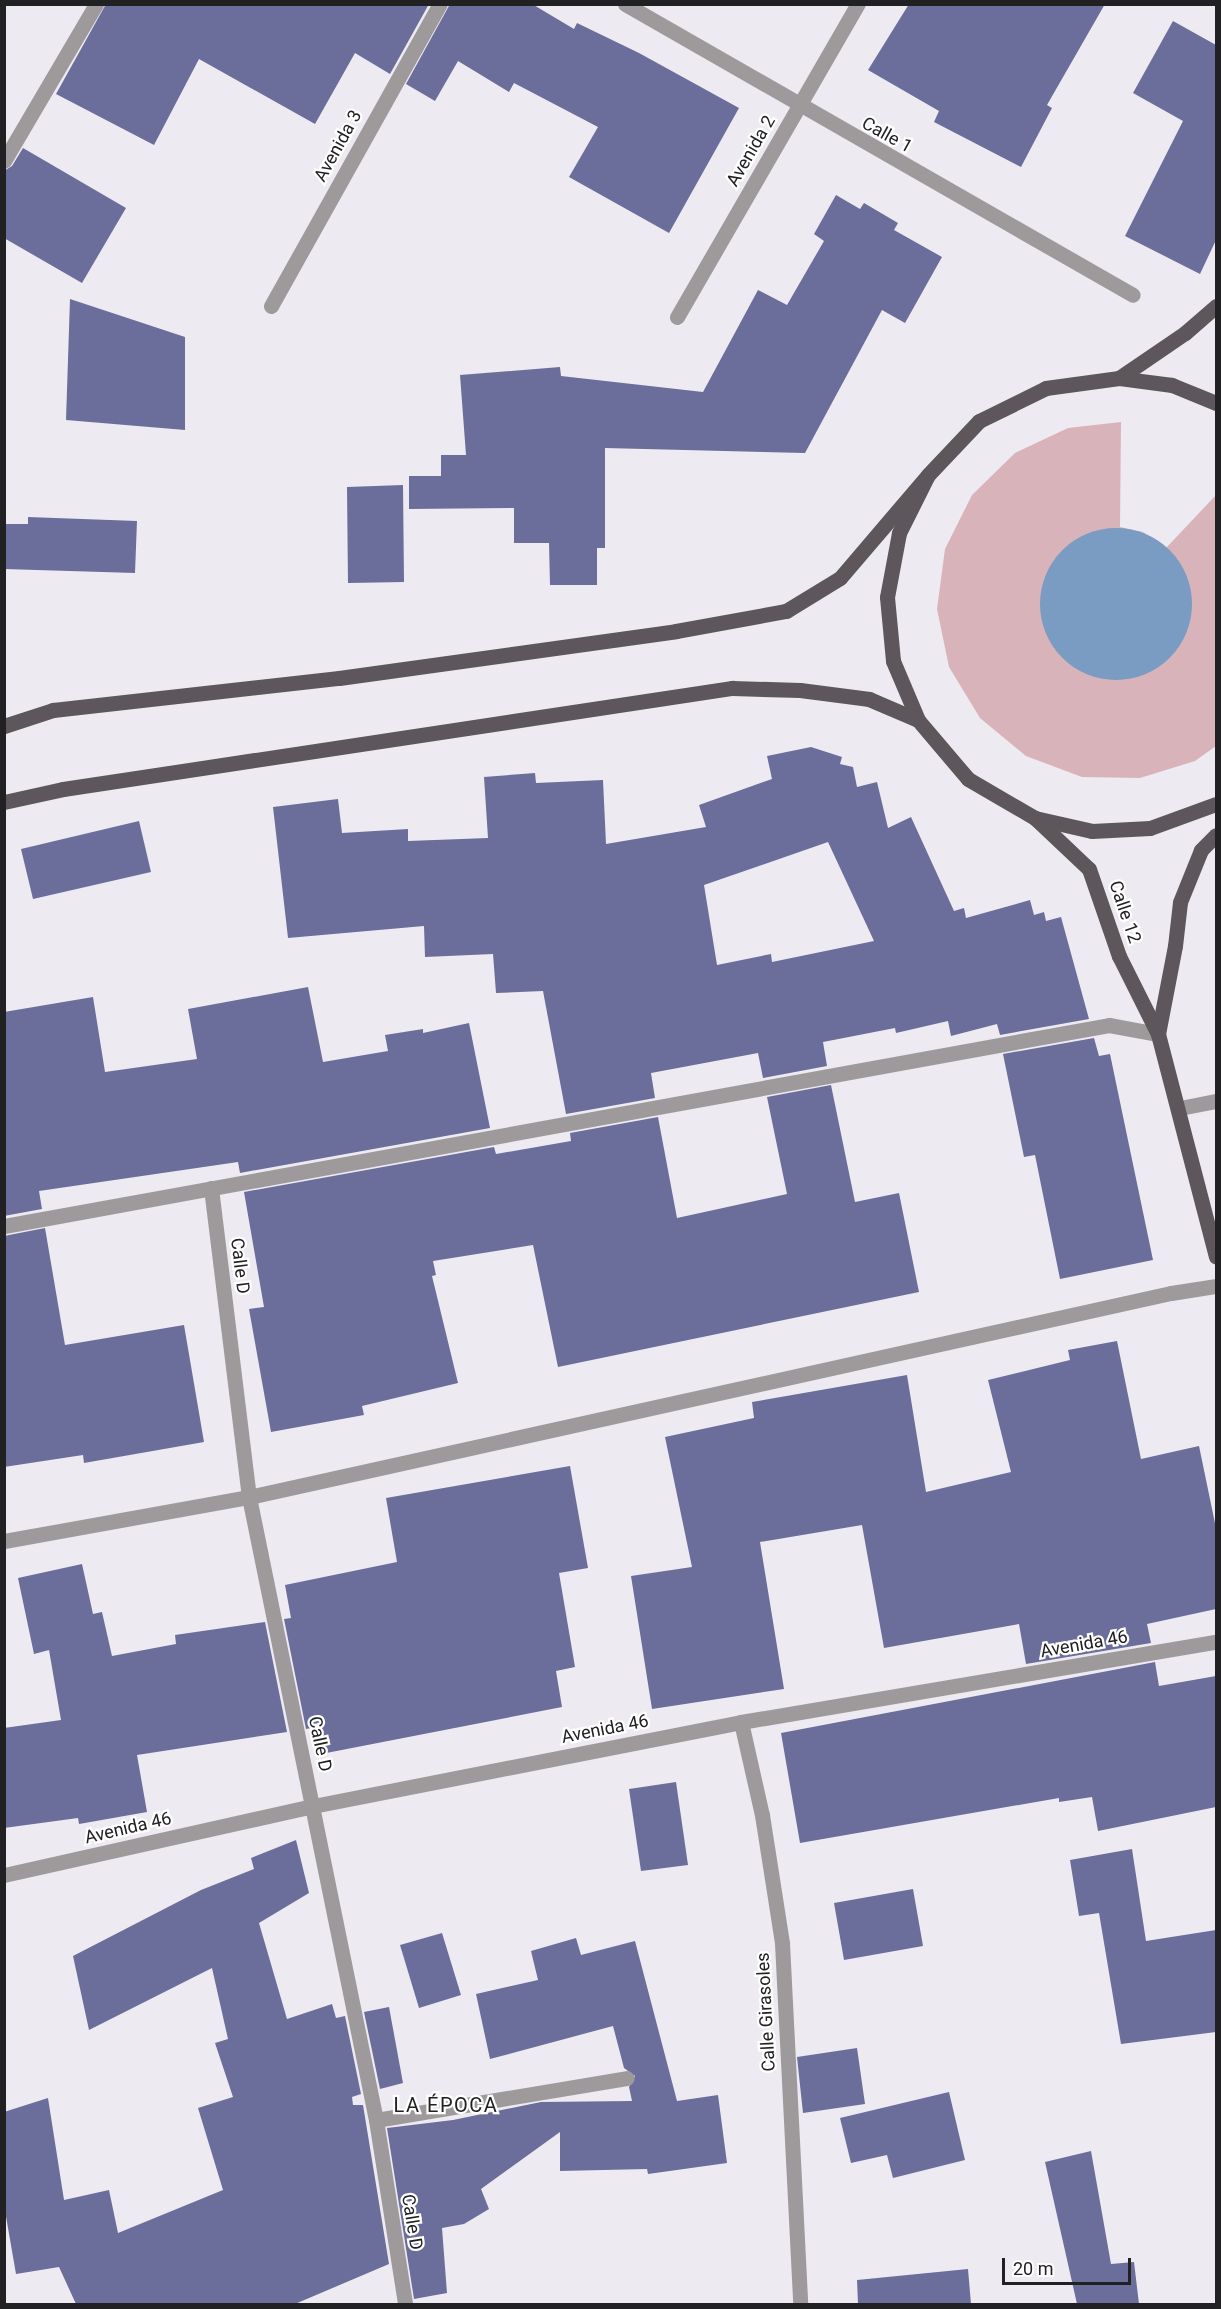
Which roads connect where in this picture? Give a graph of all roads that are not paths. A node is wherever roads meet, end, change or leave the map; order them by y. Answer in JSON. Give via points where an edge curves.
{"nodes":[{"id":1,"x":96,"y":4,"type":"edge"},
{"id":2,"x":440,"y":4,"type":"edge"},
{"id":3,"x":625,"y":4,"type":"edge"},
{"id":4,"x":858,"y":4,"type":"edge"},
{"id":5,"x":799,"y":107,"type":"junction"},
{"id":6,"x":4,"y":161,"type":"edge"},
{"id":7,"x":1133,"y":295,"type":"dead end"},
{"id":8,"x":271,"y":306,"type":"dead end"},
{"id":9,"x":1216,"y":306,"type":"edge"},
{"id":10,"x":677,"y":317,"type":"dead end"},
{"id":11,"x":1119,"y":378,"type":"junction"},
{"id":12,"x":1216,"y":403,"type":"edge"},
{"id":13,"x":928,"y":475,"type":"junction"},
{"id":14,"x":918,"y":720,"type":"junction"},
{"id":15,"x":4,"y":726,"type":"edge"},
{"id":16,"x":4,"y":802,"type":"edge"},
{"id":17,"x":1216,"y":804,"type":"edge"},
{"id":18,"x":1035,"y":818,"type":"junction"},
{"id":19,"x":1216,"y":835,"type":"edge"},
{"id":20,"x":1158,"y":1034,"type":"junction"},
{"id":21,"x":1216,"y":1101,"type":"edge"},
{"id":22,"x":1180,"y":1108,"type":"junction"},
{"id":23,"x":211,"y":1188,"type":"junction"},
{"id":24,"x":4,"y":1226,"type":"edge"},
{"id":25,"x":1216,"y":1257,"type":"edge"},
{"id":26,"x":1216,"y":1287,"type":"edge"},
{"id":27,"x":249,"y":1497,"type":"junction"},
{"id":28,"x":4,"y":1541,"type":"edge"},
{"id":29,"x":1216,"y":1642,"type":"edge"},
{"id":30,"x":741,"y":1722,"type":"junction"},
{"id":31,"x":313,"y":1806,"type":"junction"},
{"id":32,"x":5,"y":1877,"type":"edge"},
{"id":33,"x":626,"y":2078,"type":"dead end"},
{"id":34,"x":376,"y":2120,"type":"junction"},
{"id":35,"x":405,"y":2304,"type":"edge"},
{"id":36,"x":800,"y":2304,"type":"edge"}],
"edges":[{"from":1,"to":6,"type":"street"},
{"from":2,"to":8,"type":"street","name":"Avenida 3"},
{"from":3,"to":5,"type":"street","name":"Calle 1"},
{"from":4,"to":5,"type":"street","name":"Avenida 2"},
{"from":5,"to":7,"type":"street","name":"Calle 1"},
{"from":5,"to":10,"type":"street","name":"Avenida 2"},
{"from":9,"to":11,"type":"main road","via":[[1185,333]]},
{"from":11,"to":12,"type":"main road","via":[[1172,385]]},
{"from":11,"to":13,"type":"main road","via":[[1046,388],[979,421]]},
{"from":13,"to":14,"type":"main road","via":[[899,533],[887,597],[893,661]]},
{"from":13,"to":15,"type":"main road","via":[[840,578],[786,610],[675,631],[339,678],[53,710]]},
{"from":14,"to":16,"type":"main road","via":[[869,699],[800,690],[732,688],[63,789]]},
{"from":14,"to":18,"type":"main road","via":[[968,779]]},
{"from":17,"to":18,"type":"main road","via":[[1150,828],[1092,831]]},
{"from":18,"to":20,"type":"main road","name":"Calle 12","via":[[1089,869],[1119,956]]},
{"from":19,"to":20,"type":"main road","name":"Calle 12","via":[[1201,850],[1180,902]]},
{"from":20,"to":22,"type":"main road","name":"Calle 12"},
{"from":20,"to":23,"type":"street","via":[[1109,1025]]},
{"from":21,"to":22,"type":"street"},
{"from":22,"to":25,"type":"main road","name":"Calle 12"},
{"from":23,"to":24,"type":"street"},
{"from":23,"to":27,"type":"street","name":"Calle D"},
{"from":26,"to":27,"type":"street","via":[[1171,1293]]},
{"from":27,"to":28,"type":"street"},
{"from":27,"to":31,"type":"street","name":"Calle D"},
{"from":29,"to":30,"type":"street","name":"Avenida 46"},
{"from":30,"to":31,"type":"street","name":"Avenida 46"},
{"from":30,"to":36,"type":"street","name":"Calle Girasoles","via":[[762,1815],[782,1943]]},
{"from":31,"to":32,"type":"street","name":"Avenida 46"},
{"from":31,"to":34,"type":"street","name":"Calle D"},
{"from":33,"to":34,"type":"street"},
{"from":34,"to":35,"type":"street","name":"Calle D"}]}
